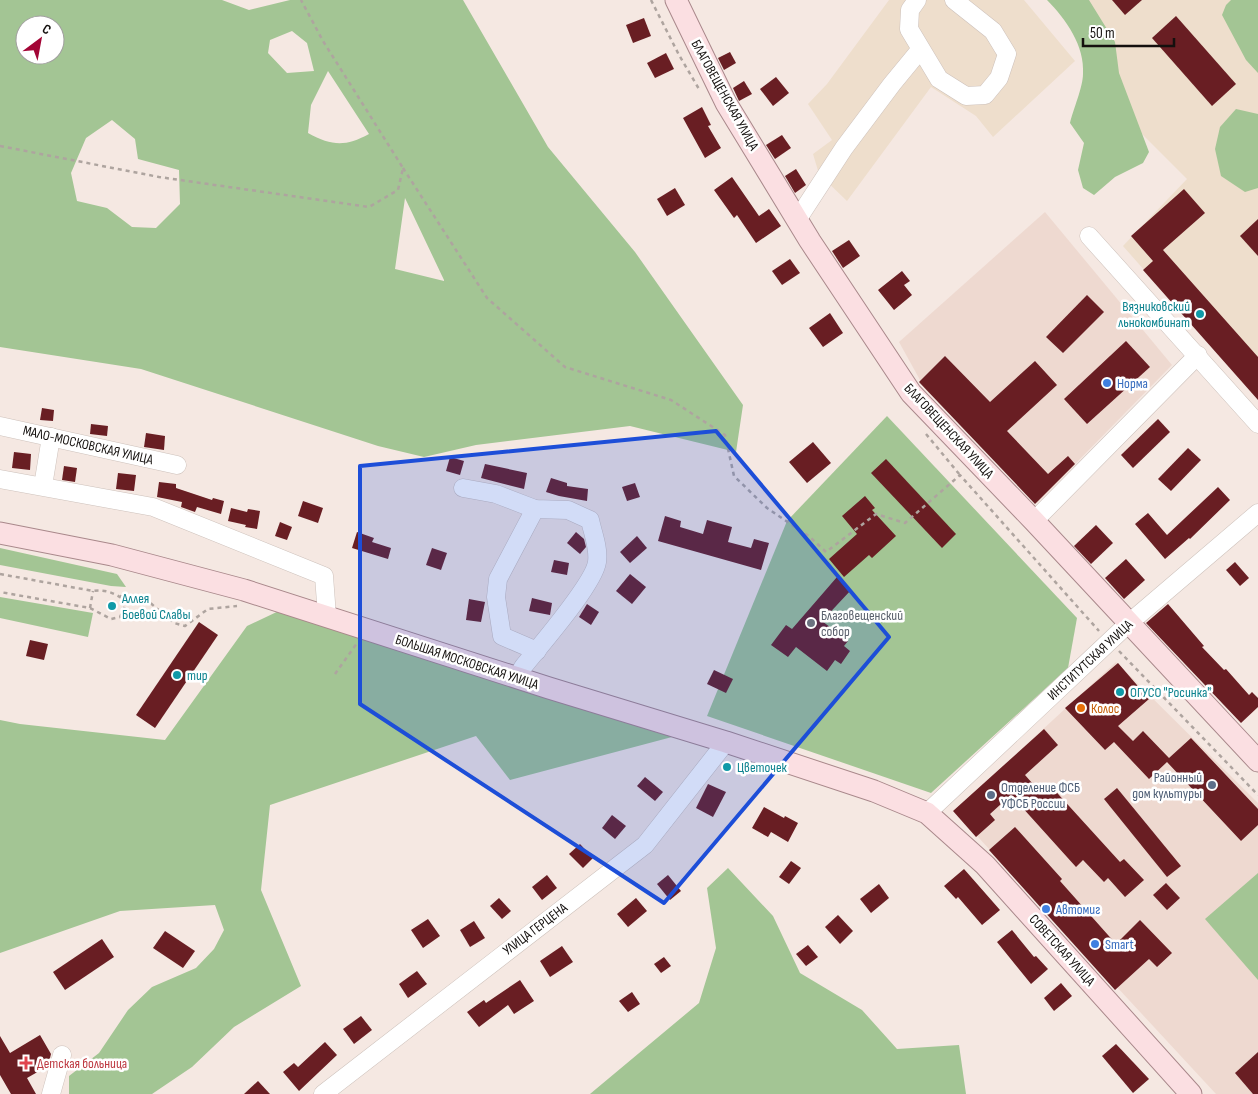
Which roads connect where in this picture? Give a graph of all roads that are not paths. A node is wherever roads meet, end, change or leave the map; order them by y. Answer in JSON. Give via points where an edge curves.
{"nodes":[{"id":1,"x":676,"y":0,"type":"edge"},
{"id":2,"x":917,"y":0,"type":"edge"},
{"id":3,"x":954,"y":0,"type":"edge"},
{"id":4,"x":920,"y":50,"type":"junction"},
{"id":5,"x":797,"y":220,"type":"junction"},
{"id":6,"x":1089,"y":236,"type":"dead end"},
{"id":7,"x":1198,"y":355,"type":"junction"},
{"id":8,"x":1258,"y":424,"type":"edge"},
{"id":9,"x":0,"y":426,"type":"edge"},
{"id":10,"x":51,"y":437,"type":"junction"},
{"id":11,"x":177,"y":465,"type":"dead end"},
{"id":12,"x":0,"y":480,"type":"edge"},
{"id":13,"x":43,"y":486,"type":"junction"},
{"id":14,"x":463,"y":488,"type":"dead end"},
{"id":15,"x":535,"y":509,"type":"junction"},
{"id":16,"x":1258,"y":513,"type":"edge"},
{"id":17,"x":1034,"y":521,"type":"junction"},
{"id":18,"x":0,"y":533,"type":"edge"},
{"id":19,"x":327,"y":616,"type":"junction"},
{"id":20,"x":1128,"y":623,"type":"junction"},
{"id":21,"x":536,"y":651,"type":"junction"},
{"id":22,"x":517,"y":678,"type":"junction"},
{"id":23,"x":726,"y":742,"type":"junction"},
{"id":24,"x":1258,"y":761,"type":"edge"},
{"id":25,"x":926,"y":813,"type":"junction"},
{"id":26,"x":62,"y":1055,"type":"dead end"},
{"id":27,"x":51,"y":1094,"type":"edge"},
{"id":28,"x":323,"y":1094,"type":"edge"},
{"id":29,"x":1190,"y":1094,"type":"edge"}],
"edges":[{"from":1,"to":5,"type":"main road","name":"БЛАГОВЕЩЕНСКАЯ УЛИЦА","via":[[726,103]]},
{"from":2,"to":4,"type":"street","via":[[910,10],[909,29]]},
{"from":3,"to":4,"type":"street","via":[[993,31],[1006,54],[999,78],[985,95],[966,96],[938,79]]},
{"from":4,"to":5,"type":"street","via":[[844,148]]},
{"from":5,"to":17,"type":"main road","name":"БЛАГОВЕЩЕНСКАЯ УЛИЦА","via":[[911,393]]},
{"from":6,"to":7,"type":"street"},
{"from":7,"to":8,"type":"street"},
{"from":7,"to":17,"type":"street"},
{"from":9,"to":10,"type":"street","name":"МАЛО-МОСКОВСКАЯ УЛИЦА"},
{"from":10,"to":11,"type":"street","name":"МАЛО-МОСКОВСКАЯ УЛИЦА"},
{"from":10,"to":13,"type":"street"},
{"from":12,"to":13,"type":"street"},
{"from":13,"to":19,"type":"street","via":[[153,508],[324,576]]},
{"from":14,"to":15,"type":"street","via":[[496,494]]},
{"from":15,"to":21,"type":"street","via":[[498,580],[496,597],[502,636]]},
{"from":15,"to":21,"type":"street","via":[[568,510],[590,520],[597,550],[597,564],[588,584]]},
{"from":16,"to":20,"type":"street","name":"ИНСТИТУТСКАЯ УЛИЦА"},
{"from":17,"to":20,"type":"main road","name":"БЛАГОВЕЩЕНСКАЯ УЛИЦА"},
{"from":18,"to":19,"type":"main road","name":"БОЛЬШАЯ МОСКОВСКАЯ УЛИЦА","via":[[112,555]]},
{"from":19,"to":22,"type":"main road","name":"БОЛЬШАЯ МОСКОВСКАЯ УЛИЦА"},
{"from":20,"to":24,"type":"main road","name":"БЛАГОВЕЩЕНСКАЯ УЛИЦА"},
{"from":20,"to":25,"type":"street","name":"ИНСТИТУТСКАЯ УЛИЦА"},
{"from":21,"to":22,"type":"street"},
{"from":22,"to":23,"type":"main road","name":"БОЛЬШАЯ МОСКОВСКАЯ УЛИЦА"},
{"from":23,"to":25,"type":"main road","name":"БОЛЬШАЯ МОСКОВСКАЯ УЛИЦА","via":[[874,791]]},
{"from":23,"to":28,"type":"street","name":"УЛИЦА ГЕРЦЕНА","via":[[645,845]]},
{"from":25,"to":29,"type":"main road","name":"СОВЕТСКАЯ УЛИЦА","via":[[985,865]]},
{"from":26,"to":27,"type":"street"}]}
